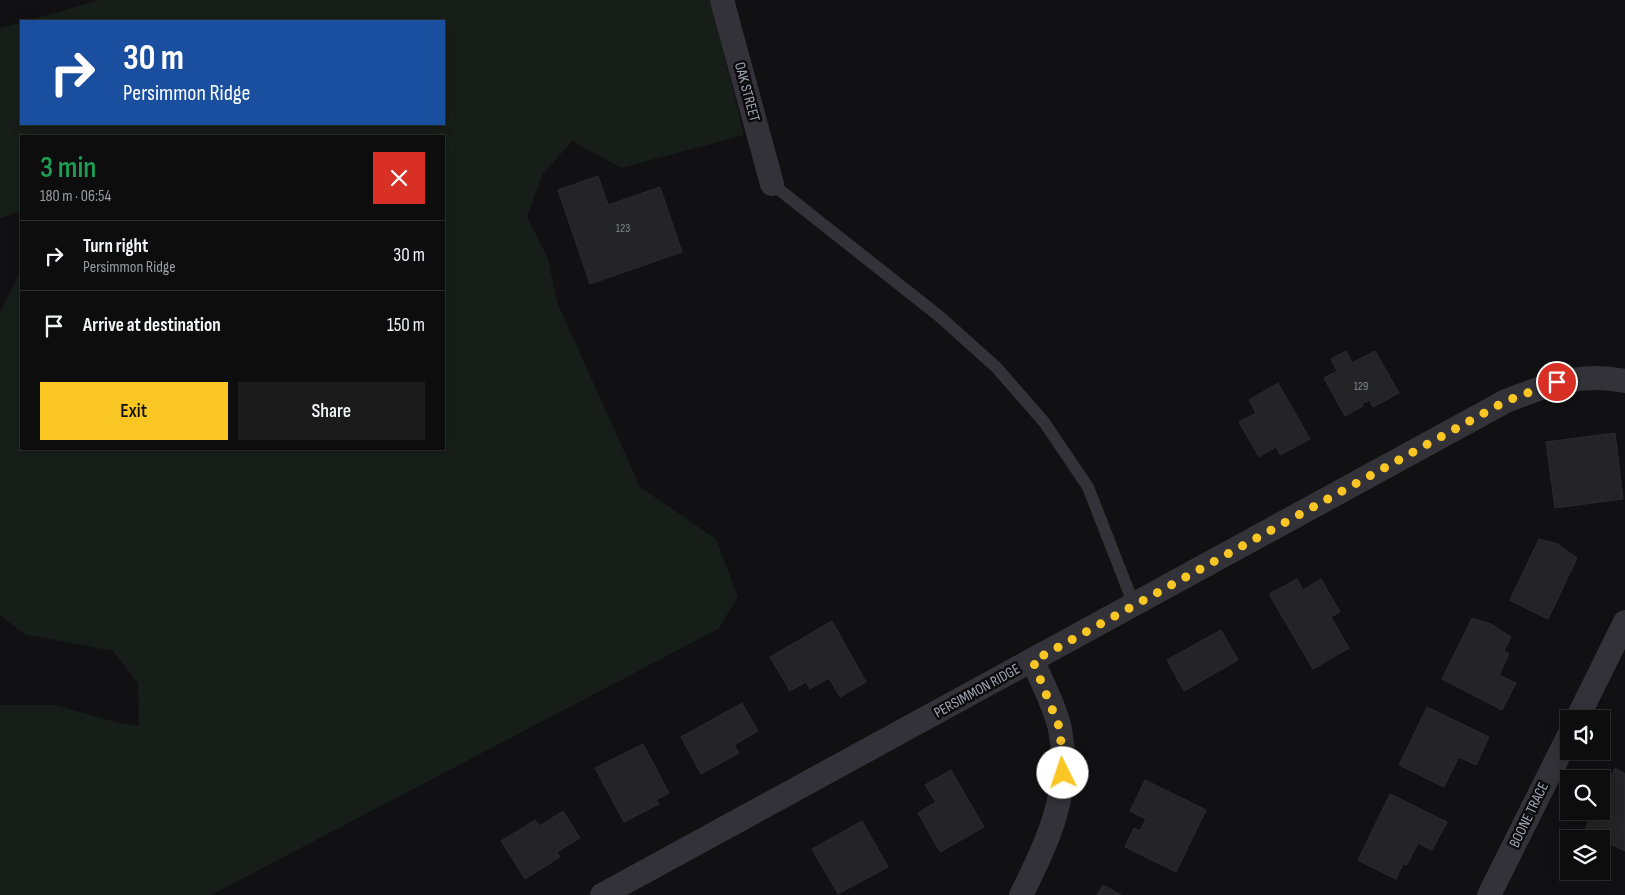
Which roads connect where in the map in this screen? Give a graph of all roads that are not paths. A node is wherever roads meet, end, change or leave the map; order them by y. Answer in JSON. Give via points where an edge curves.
{"nodes":[{"id":1,"x":722,"y":0,"type":"edge"},
{"id":2,"x":772,"y":184,"type":"joint"},
{"id":3,"x":1625,"y":381,"type":"edge"},
{"id":4,"x":1134,"y":606,"type":"junction"},
{"id":5,"x":1625,"y":622,"type":"edge"},
{"id":6,"x":1033,"y":661,"type":"junction"},
{"id":7,"x":1581,"y":710,"type":"edge"},
{"id":8,"x":1560,"y":753,"type":"edge"},
{"id":9,"x":602,"y":895,"type":"edge"},
{"id":10,"x":1021,"y":895,"type":"edge"},
{"id":11,"x":1490,"y":895,"type":"edge"}],
"edges":[{"from":1,"to":2,"type":"street","name":"OAK STREET"},
{"from":2,"to":4,"type":"lane","via":[[939,316],[996,367],[1044,422],[1088,487]]},
{"from":3,"to":4,"type":"street","name":"PERSIMMON RIDGE","via":[[1608,378],[1557,382],[1506,401]]},
{"from":4,"to":6,"type":"street","name":"PERSIMMON RIDGE"},
{"from":5,"to":7,"type":"street"},
{"from":6,"to":9,"type":"street","name":"PERSIMMON RIDGE"},
{"from":6,"to":10,"type":"street","via":[[1060,729],[1063,773],[1058,811],[1048,842]]},
{"from":8,"to":11,"type":"street","name":"BOONE TRACE"}]}
